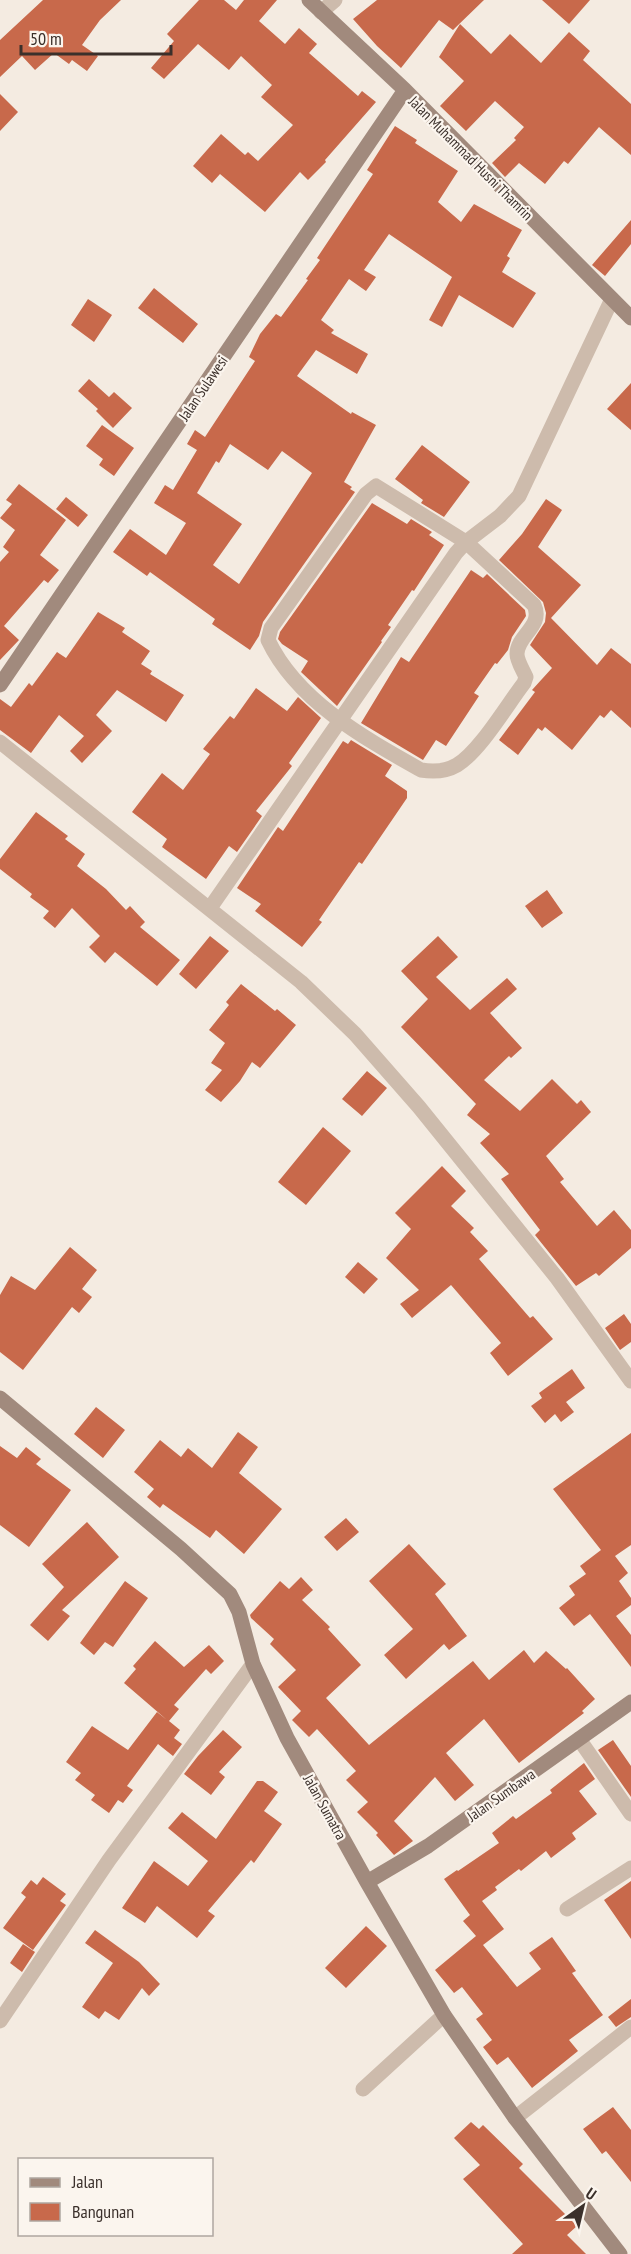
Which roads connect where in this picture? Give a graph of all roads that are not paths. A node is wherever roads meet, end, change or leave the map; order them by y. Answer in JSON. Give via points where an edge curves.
{"nodes":[{"id":1,"x":309,"y":0,"type":"edge"},
{"id":2,"x":335,"y":0,"type":"edge"},
{"id":3,"x":321,"y":12,"type":"junction"},
{"id":4,"x":405,"y":90,"type":"junction"},
{"id":5,"x":612,"y":299,"type":"junction"},
{"id":6,"x":631,"y":318,"type":"edge"},
{"id":7,"x":466,"y":542,"type":"junction"},
{"id":8,"x":0,"y":685,"type":"edge"},
{"id":9,"x":340,"y":720,"type":"junction"},
{"id":10,"x":0,"y":742,"type":"edge"},
{"id":11,"x":210,"y":908,"type":"junction"},
{"id":12,"x":631,"y":1381,"type":"edge"},
{"id":13,"x":0,"y":1398,"type":"edge"},
{"id":14,"x":253,"y":1664,"type":"junction"},
{"id":15,"x":631,"y":1702,"type":"edge"},
{"id":16,"x":579,"y":1739,"type":"junction"},
{"id":17,"x":631,"y":1814,"type":"edge"},
{"id":18,"x":631,"y":1868,"type":"edge"},
{"id":19,"x":367,"y":1882,"type":"junction"},
{"id":20,"x":567,"y":1908,"type":"dead end"},
{"id":21,"x":444,"y":2015,"type":"junction"},
{"id":22,"x":0,"y":2021,"type":"edge"},
{"id":23,"x":631,"y":2027,"type":"edge"},
{"id":24,"x":363,"y":2089,"type":"dead end"},
{"id":25,"x":515,"y":2118,"type":"junction"},
{"id":26,"x":620,"y":2254,"type":"edge"}],
"edges":[{"from":1,"to":3,"type":"street","name":"Jalan Muhammad Husni Thamrin"},
{"from":2,"to":3,"type":"street"},
{"from":3,"to":4,"type":"street","name":"Jalan Muhammad Husni Thamrin"},
{"from":4,"to":5,"type":"street","name":"Jalan Muhammad Husni Thamrin"},
{"from":4,"to":8,"type":"street","name":"Jalan Sulawesi"},
{"from":5,"to":6,"type":"street","name":"Jalan Muhammad Husni Thamrin"},
{"from":5,"to":7,"type":"street","via":[[519,496]]},
{"from":7,"to":9,"type":"street"},
{"from":7,"to":9,"type":"street","via":[[376,486],[366,494],[271,628],[268,640],[289,674]]},
{"from":7,"to":9,"type":"street","via":[[537,610],[517,653],[526,677],[524,683],[476,747],[447,770],[421,770]]},
{"from":9,"to":11,"type":"street"},
{"from":10,"to":11,"type":"street"},
{"from":11,"to":12,"type":"street","via":[[301,982],[355,1034],[556,1278]]},
{"from":13,"to":14,"type":"street","name":"Jalan Sumatra","via":[[182,1549],[230,1594],[239,1611]]},
{"from":14,"to":19,"type":"street","name":"Jalan Sumatra","via":[[287,1738]]},
{"from":14,"to":22,"type":"street","via":[[109,1860]]},
{"from":15,"to":16,"type":"street","name":"Jalan Sumbawa"},
{"from":16,"to":17,"type":"street"},
{"from":16,"to":19,"type":"street","name":"Jalan Sumbawa","via":[[428,1846]]},
{"from":18,"to":20,"type":"street"},
{"from":19,"to":21,"type":"street","name":"Jalan Sumatra"},
{"from":21,"to":24,"type":"street"},
{"from":21,"to":25,"type":"street","name":"Jalan Sumatra"},
{"from":23,"to":25,"type":"street"},
{"from":25,"to":26,"type":"street","name":"Jalan Sumatra"}]}
